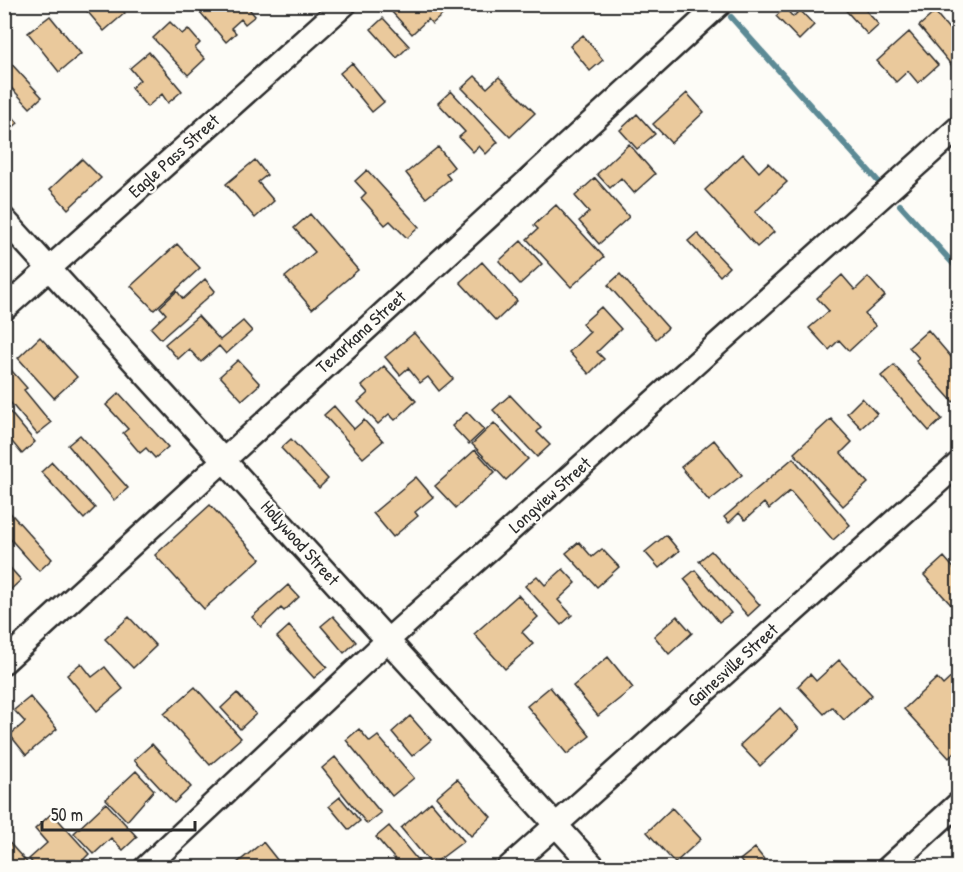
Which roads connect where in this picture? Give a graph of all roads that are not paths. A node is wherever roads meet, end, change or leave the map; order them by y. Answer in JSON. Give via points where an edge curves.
{"nodes":[{"id":1,"x":345,"y":4,"type":"edge"},
{"id":2,"x":720,"y":4,"type":"edge"},
{"id":3,"x":958,"y":128,"type":"edge"},
{"id":4,"x":4,"y":219,"type":"edge"},
{"id":5,"x":49,"y":268,"type":"junction"},
{"id":6,"x":4,"y":309,"type":"edge"},
{"id":7,"x":223,"y":459,"type":"junction"},
{"id":8,"x":958,"y":464,"type":"edge"},
{"id":9,"x":388,"y":640,"type":"junction"},
{"id":10,"x":4,"y":662,"type":"edge"},
{"id":11,"x":958,"y":804,"type":"edge"},
{"id":12,"x":555,"y":824,"type":"junction"},
{"id":13,"x":145,"y":867,"type":"edge"},
{"id":14,"x":508,"y":867,"type":"edge"},
{"id":15,"x":595,"y":867,"type":"edge"},
{"id":16,"x":888,"y":867,"type":"edge"}],
"edges":[{"from":1,"to":5,"type":"street","name":"Eagle Pass Street"},
{"from":2,"to":7,"type":"street","name":"Texarkana Street"},
{"from":3,"to":9,"type":"street","name":"Longview Street"},
{"from":4,"to":5,"type":"street","name":"Hollywood Street"},
{"from":5,"to":6,"type":"street","name":"Eagle Pass Street"},
{"from":5,"to":7,"type":"street","name":"Hollywood Street"},
{"from":7,"to":9,"type":"street","name":"Hollywood Street"},
{"from":7,"to":10,"type":"street","name":"Texarkana Street"},
{"from":8,"to":12,"type":"street","name":"Gainesville Street"},
{"from":9,"to":12,"type":"street","name":"Hollywood Street"},
{"from":9,"to":13,"type":"street","name":"Longview Street"},
{"from":11,"to":16,"type":"street"},
{"from":12,"to":14,"type":"street","name":"Gainesville Street"},
{"from":12,"to":15,"type":"street","name":"Hollywood Street"}]}
